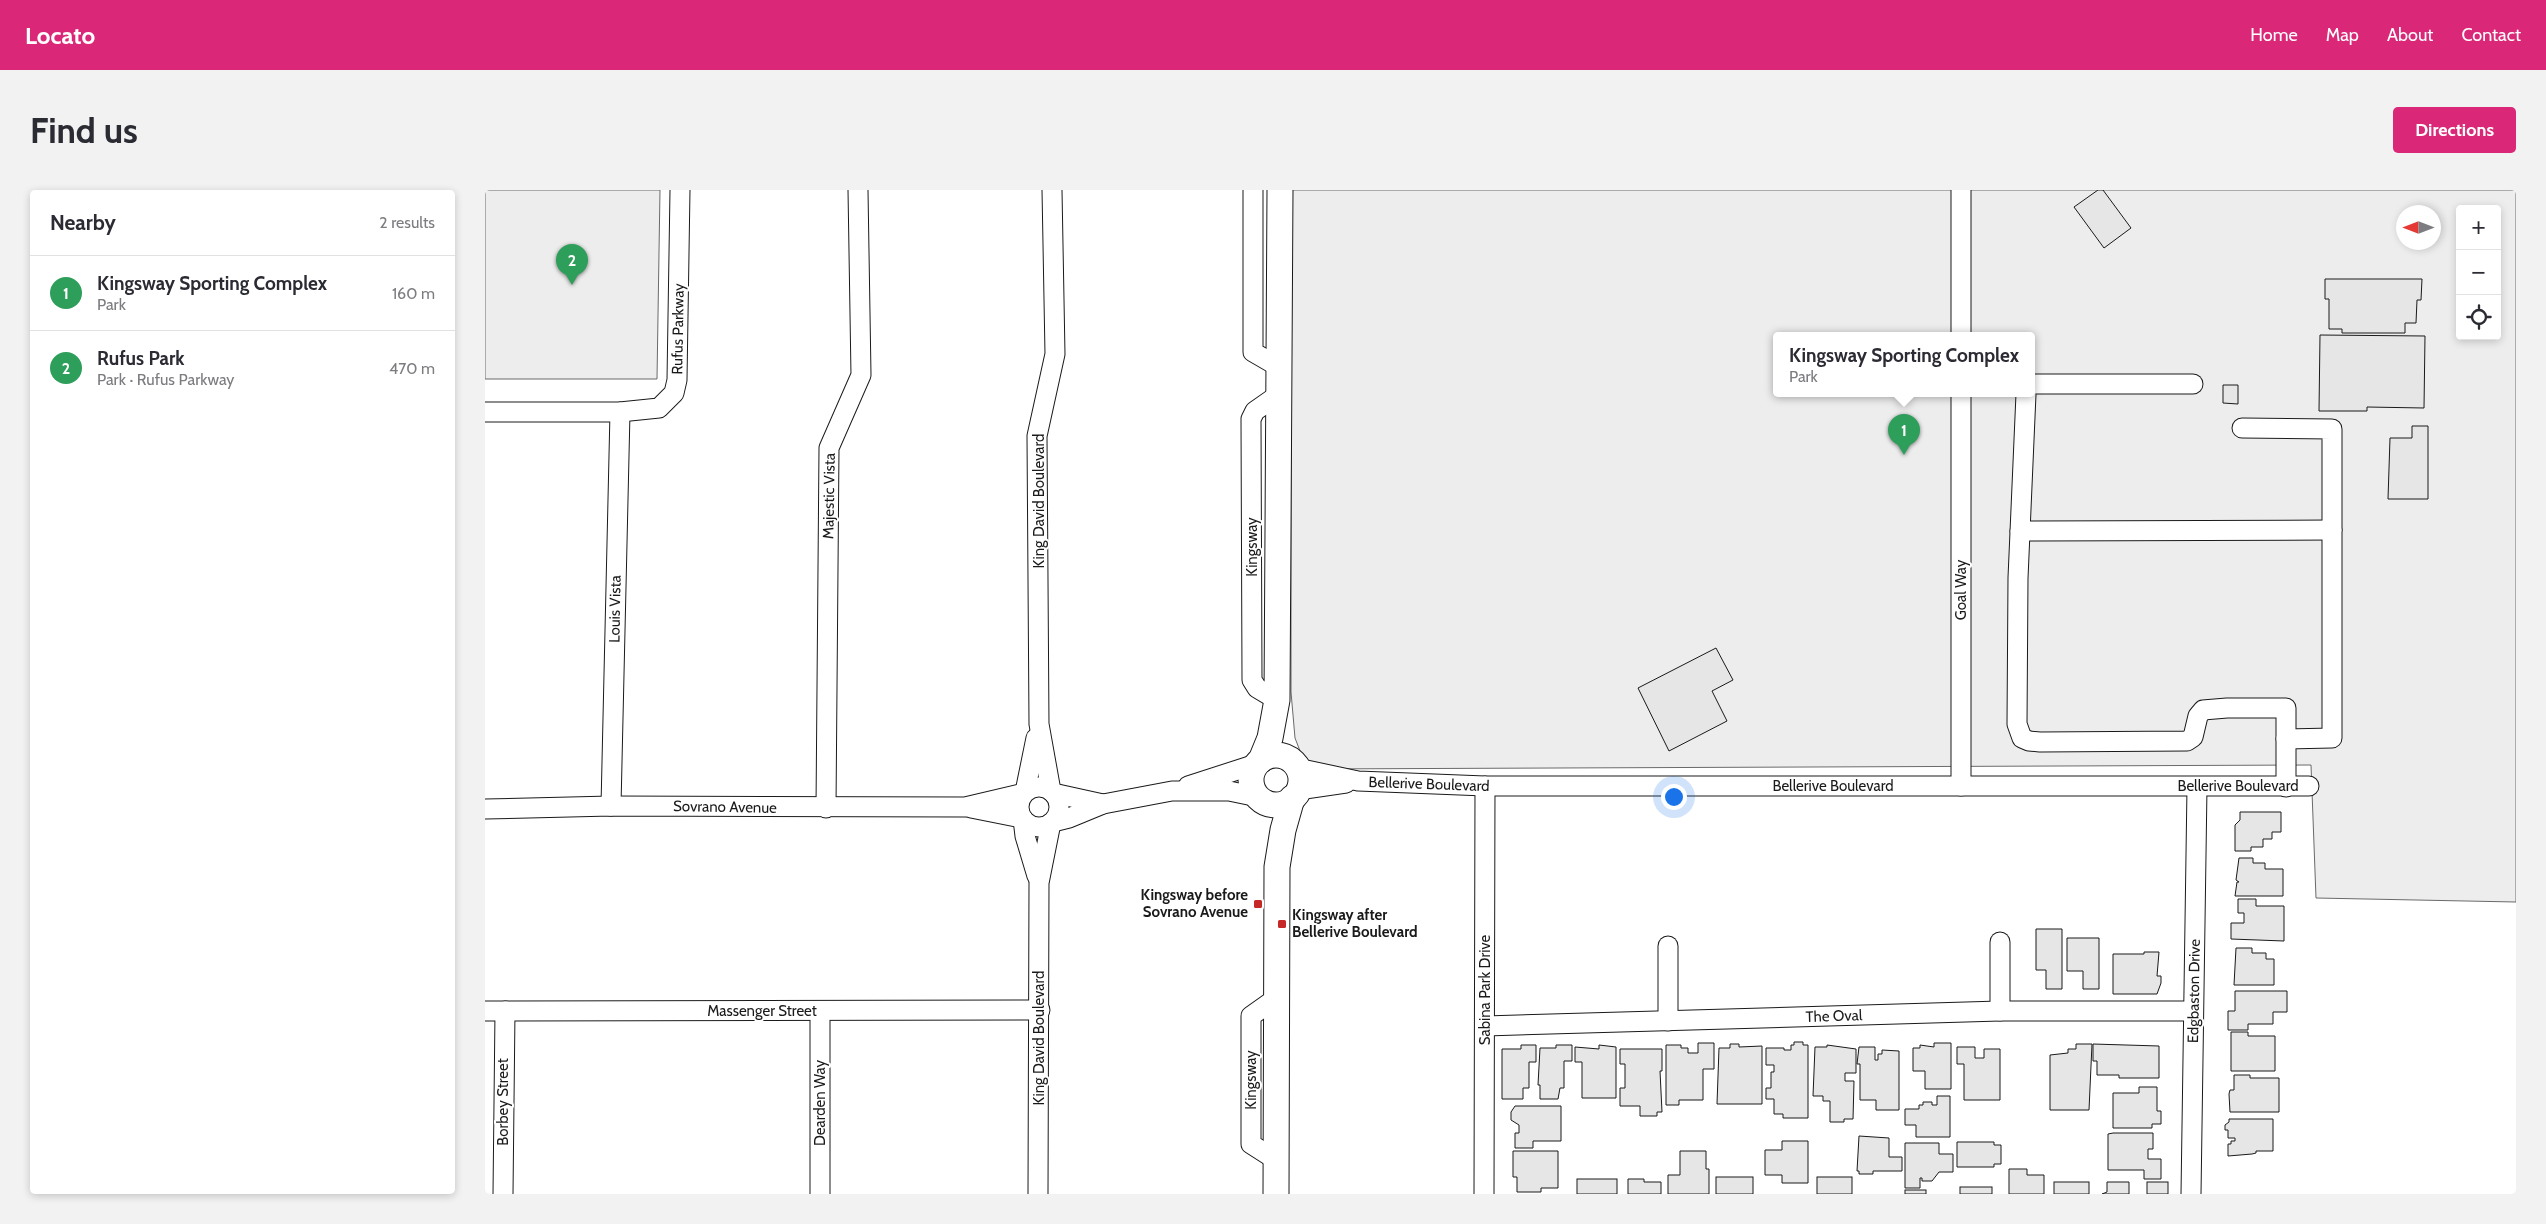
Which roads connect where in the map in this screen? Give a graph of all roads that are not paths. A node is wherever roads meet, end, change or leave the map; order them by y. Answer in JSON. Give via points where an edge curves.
{"nodes":[{"id":1,"x":680,"y":190,"type":"edge"},
{"id":2,"x":858,"y":190,"type":"edge"},
{"id":3,"x":1052,"y":190,"type":"edge"},
{"id":4,"x":1253,"y":190,"type":"edge"},
{"id":5,"x":1279,"y":190,"type":"edge"},
{"id":6,"x":1961,"y":190,"type":"edge"},
{"id":7,"x":1961,"y":332,"type":"edge"},
{"id":8,"x":1279,"y":367,"type":"junction"},
{"id":9,"x":2035,"y":384,"type":"edge"},
{"id":10,"x":2193,"y":384,"type":"dead end"},
{"id":11,"x":1961,"y":397,"type":"edge"},
{"id":12,"x":2026,"y":397,"type":"edge"},
{"id":13,"x":485,"y":412,"type":"edge"},
{"id":14,"x":619,"y":412,"type":"junction"},
{"id":15,"x":2242,"y":428,"type":"dead end"},
{"id":16,"x":2332,"y":530,"type":"junction"},
{"id":17,"x":2020,"y":531,"type":"junction"},
{"id":18,"x":1277,"y":704,"type":"junction"},
{"id":19,"x":1039,"y":724,"type":"junction"},
{"id":20,"x":2286,"y":739,"type":"junction"},
{"id":21,"x":1259,"y":762,"type":"junction"},
{"id":22,"x":1295,"y":780,"type":"junction"},
{"id":23,"x":1485,"y":786,"type":"junction"},
{"id":24,"x":1961,"y":786,"type":"junction"},
{"id":25,"x":2286,"y":786,"type":"junction"},
{"id":26,"x":2309,"y":786,"type":"dead end"},
{"id":27,"x":2197,"y":787,"type":"junction"},
{"id":28,"x":1172,"y":791,"type":"junction"},
{"id":29,"x":1052,"y":792,"type":"junction"},
{"id":30,"x":1025,"y":793,"type":"junction"},
{"id":31,"x":1260,"y":799,"type":"junction"},
{"id":32,"x":1103,"y":804,"type":"junction"},
{"id":33,"x":611,"y":806,"type":"junction"},
{"id":34,"x":965,"y":807,"type":"junction"},
{"id":35,"x":826,"y":808,"type":"junction"},
{"id":36,"x":485,"y":809,"type":"edge"},
{"id":37,"x":1023,"y":818,"type":"junction"},
{"id":38,"x":1052,"y":822,"type":"junction"},
{"id":39,"x":1277,"y":867,"type":"junction"},
{"id":40,"x":1039,"y":882,"type":"junction"},
{"id":41,"x":2000,"y":942,"type":"dead end"},
{"id":42,"x":1668,"y":946,"type":"dead end"},
{"id":43,"x":1040,"y":1010,"type":"junction"},
{"id":44,"x":485,"y":1011,"type":"edge"},
{"id":45,"x":505,"y":1011,"type":"junction"},
{"id":46,"x":2000,"y":1011,"type":"junction"},
{"id":47,"x":2193,"y":1011,"type":"junction"},
{"id":48,"x":821,"y":1012,"type":"junction"},
{"id":49,"x":1668,"y":1021,"type":"junction"},
{"id":50,"x":1485,"y":1026,"type":"junction"},
{"id":51,"x":503,"y":1194,"type":"edge"},
{"id":52,"x":820,"y":1194,"type":"edge"},
{"id":53,"x":1039,"y":1194,"type":"edge"},
{"id":54,"x":1276,"y":1194,"type":"edge"},
{"id":55,"x":1484,"y":1194,"type":"edge"},
{"id":56,"x":2191,"y":1194,"type":"edge"}],
"edges":[{"from":1,"to":14,"type":"street","name":"Rufus Parkway","via":[[677,380],[674,393],[659,408]]},
{"from":2,"to":35,"type":"street","name":"Majestic Vista","via":[[861,375],[829,448]]},
{"from":3,"to":19,"type":"street","name":"King David Boulevard","via":[[1055,354],[1037,436]]},
{"from":4,"to":8,"type":"street","via":[[1253,352]]},
{"from":5,"to":8,"type":"main road","name":"Kingsway"},
{"from":6,"to":7,"type":"street"},
{"from":8,"to":18,"type":"main road","name":"Kingsway"},
{"from":9,"to":10,"type":"street"},
{"from":11,"to":24,"type":"street","name":"Goal Way"},
{"from":12,"to":17,"type":"street"},
{"from":13,"to":14,"type":"street","name":"Rufus Parkway"},
{"from":14,"to":33,"type":"street","name":"Louis Vista"},
{"from":15,"to":16,"type":"street","via":[[2332,429]]},
{"from":16,"to":17,"type":"street"},
{"from":16,"to":20,"type":"street","via":[[2332,738]]},
{"from":17,"to":20,"type":"street","via":[[2017,724],[2022,738],[2040,742],[2187,741],[2193,737],[2198,716],[2203,710],[2286,708]]},
{"from":18,"to":21,"type":"main road","name":"Kingsway","via":[[1270,738]]},
{"from":18,"to":22,"type":"main road","name":"Kingsway"},
{"from":19,"to":29,"type":"street","name":"King David Boulevard"},
{"from":19,"to":30,"type":"street","name":"King David Boulevard"},
{"from":20,"to":25,"type":"street"},
{"from":21,"to":22,"type":"main road","via":[[1278,755]]},
{"from":21,"to":28,"type":"street"},
{"from":21,"to":31,"type":"main road","name":"Kingsway","via":[[1251,778]]},
{"from":22,"to":23,"type":"street","name":"Bellerive Boulevard"},
{"from":22,"to":31,"type":"main road","via":[[1274,804]]},
{"from":22,"to":39,"type":"main road","name":"Kingsway"},
{"from":23,"to":24,"type":"street","name":"Bellerive Boulevard"},
{"from":23,"to":50,"type":"street","name":"Sabina Park Drive"},
{"from":24,"to":27,"type":"street","name":"Bellerive Boulevard"},
{"from":25,"to":26,"type":"street","name":"Bellerive Boulevard"},
{"from":25,"to":27,"type":"street","name":"Bellerive Boulevard"},
{"from":27,"to":47,"type":"street","name":"Edgbaston Drive"},
{"from":28,"to":31,"type":"street","via":[[1229,791]]},
{"from":28,"to":32,"type":"street"},
{"from":29,"to":30,"type":"street","via":[[1038,787]]},
{"from":29,"to":32,"type":"street"},
{"from":29,"to":38,"type":"street","via":[[1059,807]]},
{"from":30,"to":34,"type":"street","name":"Sovrano Avenue"},
{"from":30,"to":37,"type":"street","via":[[1019,803]]},
{"from":31,"to":39,"type":"main road","name":"Kingsway"},
{"from":32,"to":38,"type":"street"},
{"from":33,"to":35,"type":"street","name":"Sovrano Avenue"},
{"from":33,"to":36,"type":"street","name":"Sovrano Avenue"},
{"from":34,"to":35,"type":"street","name":"Sovrano Avenue"},
{"from":34,"to":37,"type":"street","name":"Sovrano Avenue"},
{"from":37,"to":38,"type":"street","via":[[1036,827]]},
{"from":37,"to":40,"type":"street","name":"King David Boulevard"},
{"from":38,"to":40,"type":"street","name":"King David Boulevard"},
{"from":39,"to":54,"type":"main road","name":"Kingsway"},
{"from":40,"to":43,"type":"street","name":"King David Boulevard"},
{"from":41,"to":46,"type":"street"},
{"from":42,"to":49,"type":"street"},
{"from":43,"to":48,"type":"street","name":"Massenger Street"},
{"from":43,"to":53,"type":"street","name":"King David Boulevard"},
{"from":44,"to":45,"type":"street","name":"Massenger Street"},
{"from":45,"to":48,"type":"street","name":"Massenger Street"},
{"from":45,"to":51,"type":"street","name":"Borbey Street"},
{"from":46,"to":47,"type":"street","name":"The Oval"},
{"from":46,"to":49,"type":"street","name":"The Oval"},
{"from":47,"to":56,"type":"street","name":"Edgbaston Drive"},
{"from":48,"to":52,"type":"street","name":"Dearden Way"},
{"from":49,"to":50,"type":"street","name":"The Oval"},
{"from":50,"to":55,"type":"street","name":"Sabina Park Drive"}]}
